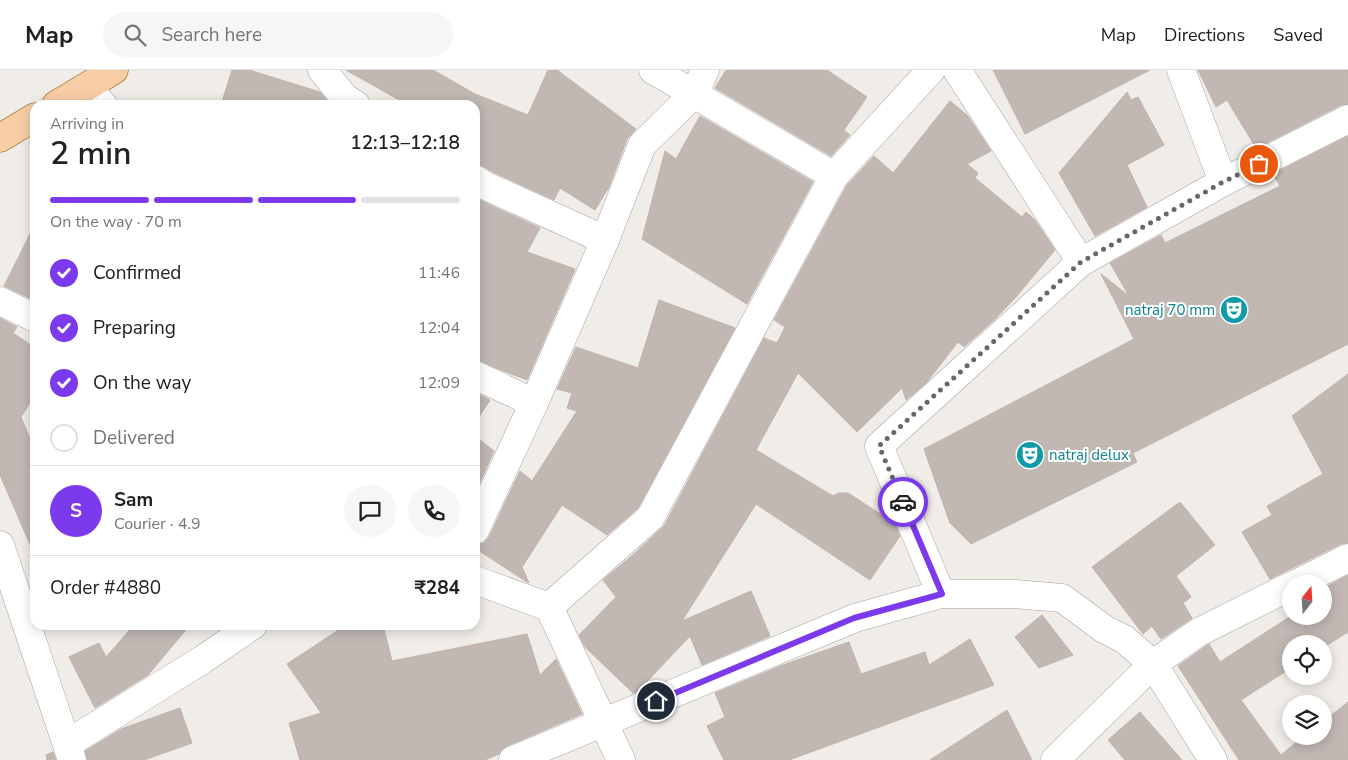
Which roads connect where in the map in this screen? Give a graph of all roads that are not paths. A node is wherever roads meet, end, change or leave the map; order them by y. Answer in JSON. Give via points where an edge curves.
{"nodes":[{"id":1,"x":114,"y":70,"type":"edge"},
{"id":2,"x":322,"y":70,"type":"edge"},
{"id":3,"x":653,"y":70,"type":"edge"},
{"id":4,"x":931,"y":70,"type":"edge"},
{"id":5,"x":957,"y":70,"type":"edge"},
{"id":6,"x":1181,"y":70,"type":"edge"},
{"id":7,"x":700,"y":82,"type":"edge"},
{"id":8,"x":95,"y":96,"type":"edge"},
{"id":9,"x":78,"y":100,"type":"edge"},
{"id":10,"x":348,"y":100,"type":"edge"},
{"id":11,"x":1348,"y":119,"type":"edge"},
{"id":12,"x":30,"y":120,"type":"edge"},
{"id":13,"x":0,"y":138,"type":"edge"},
{"id":14,"x":834,"y":176,"type":"junction"},
{"id":15,"x":480,"y":182,"type":"edge"},
{"id":16,"x":1223,"y":182,"type":"junction"},
{"id":17,"x":605,"y":240,"type":"junction"},
{"id":18,"x":1081,"y":262,"type":"junction"},
{"id":19,"x":0,"y":301,"type":"edge"},
{"id":20,"x":30,"y":316,"type":"edge"},
{"id":21,"x":480,"y":377,"type":"edge"},
{"id":22,"x":534,"y":403,"type":"junction"},
{"id":23,"x":480,"y":519,"type":"edge"},
{"id":24,"x":0,"y":546,"type":"edge"},
{"id":25,"x":1348,"y":558,"type":"edge"},
{"id":26,"x":1314,"y":575,"type":"edge"},
{"id":27,"x":480,"y":582,"type":"edge"},
{"id":28,"x":1282,"y":590,"type":"edge"},
{"id":29,"x":942,"y":594,"type":"junction"},
{"id":30,"x":549,"y":607,"type":"junction"},
{"id":31,"x":246,"y":630,"type":"edge"},
{"id":32,"x":1153,"y":664,"type":"junction"},
{"id":33,"x":602,"y":723,"type":"junction"},
{"id":34,"x":70,"y":752,"type":"edge"},
{"id":35,"x":512,"y":760,"type":"edge"},
{"id":36,"x":621,"y":760,"type":"edge"},
{"id":37,"x":1055,"y":760,"type":"edge"},
{"id":38,"x":1213,"y":760,"type":"edge"}],
"edges":[{"from":1,"to":8,"type":"main road"},
{"from":2,"to":10,"type":"street"},
{"from":3,"to":7,"type":"street"},
{"from":4,"to":14,"type":"street"},
{"from":5,"to":18,"type":"street"},
{"from":6,"to":16,"type":"street"},
{"from":7,"to":14,"type":"street"},
{"from":7,"to":17,"type":"street","via":[[642,145]]},
{"from":8,"to":9,"type":"main road"},
{"from":11,"to":16,"type":"street"},
{"from":12,"to":13,"type":"main road"},
{"from":14,"to":30,"type":"street","via":[[650,518]]},
{"from":15,"to":17,"type":"street"},
{"from":16,"to":18,"type":"street"},
{"from":17,"to":22,"type":"street"},
{"from":18,"to":29,"type":"street","via":[[879,446]]},
{"from":19,"to":20,"type":"street"},
{"from":21,"to":22,"type":"street"},
{"from":22,"to":23,"type":"street"},
{"from":24,"to":34,"type":"street"},
{"from":25,"to":26,"type":"street"},
{"from":27,"to":30,"type":"street"},
{"from":28,"to":32,"type":"street","via":[[1199,632]]},
{"from":29,"to":32,"type":"street","via":[[1062,598],[1104,629],[1124,639]]},
{"from":29,"to":33,"type":"street","via":[[854,618]]},
{"from":30,"to":33,"type":"street"},
{"from":31,"to":34,"type":"street"},
{"from":32,"to":37,"type":"street"},
{"from":32,"to":38,"type":"street"},
{"from":33,"to":35,"type":"street"},
{"from":33,"to":36,"type":"street"}]}
